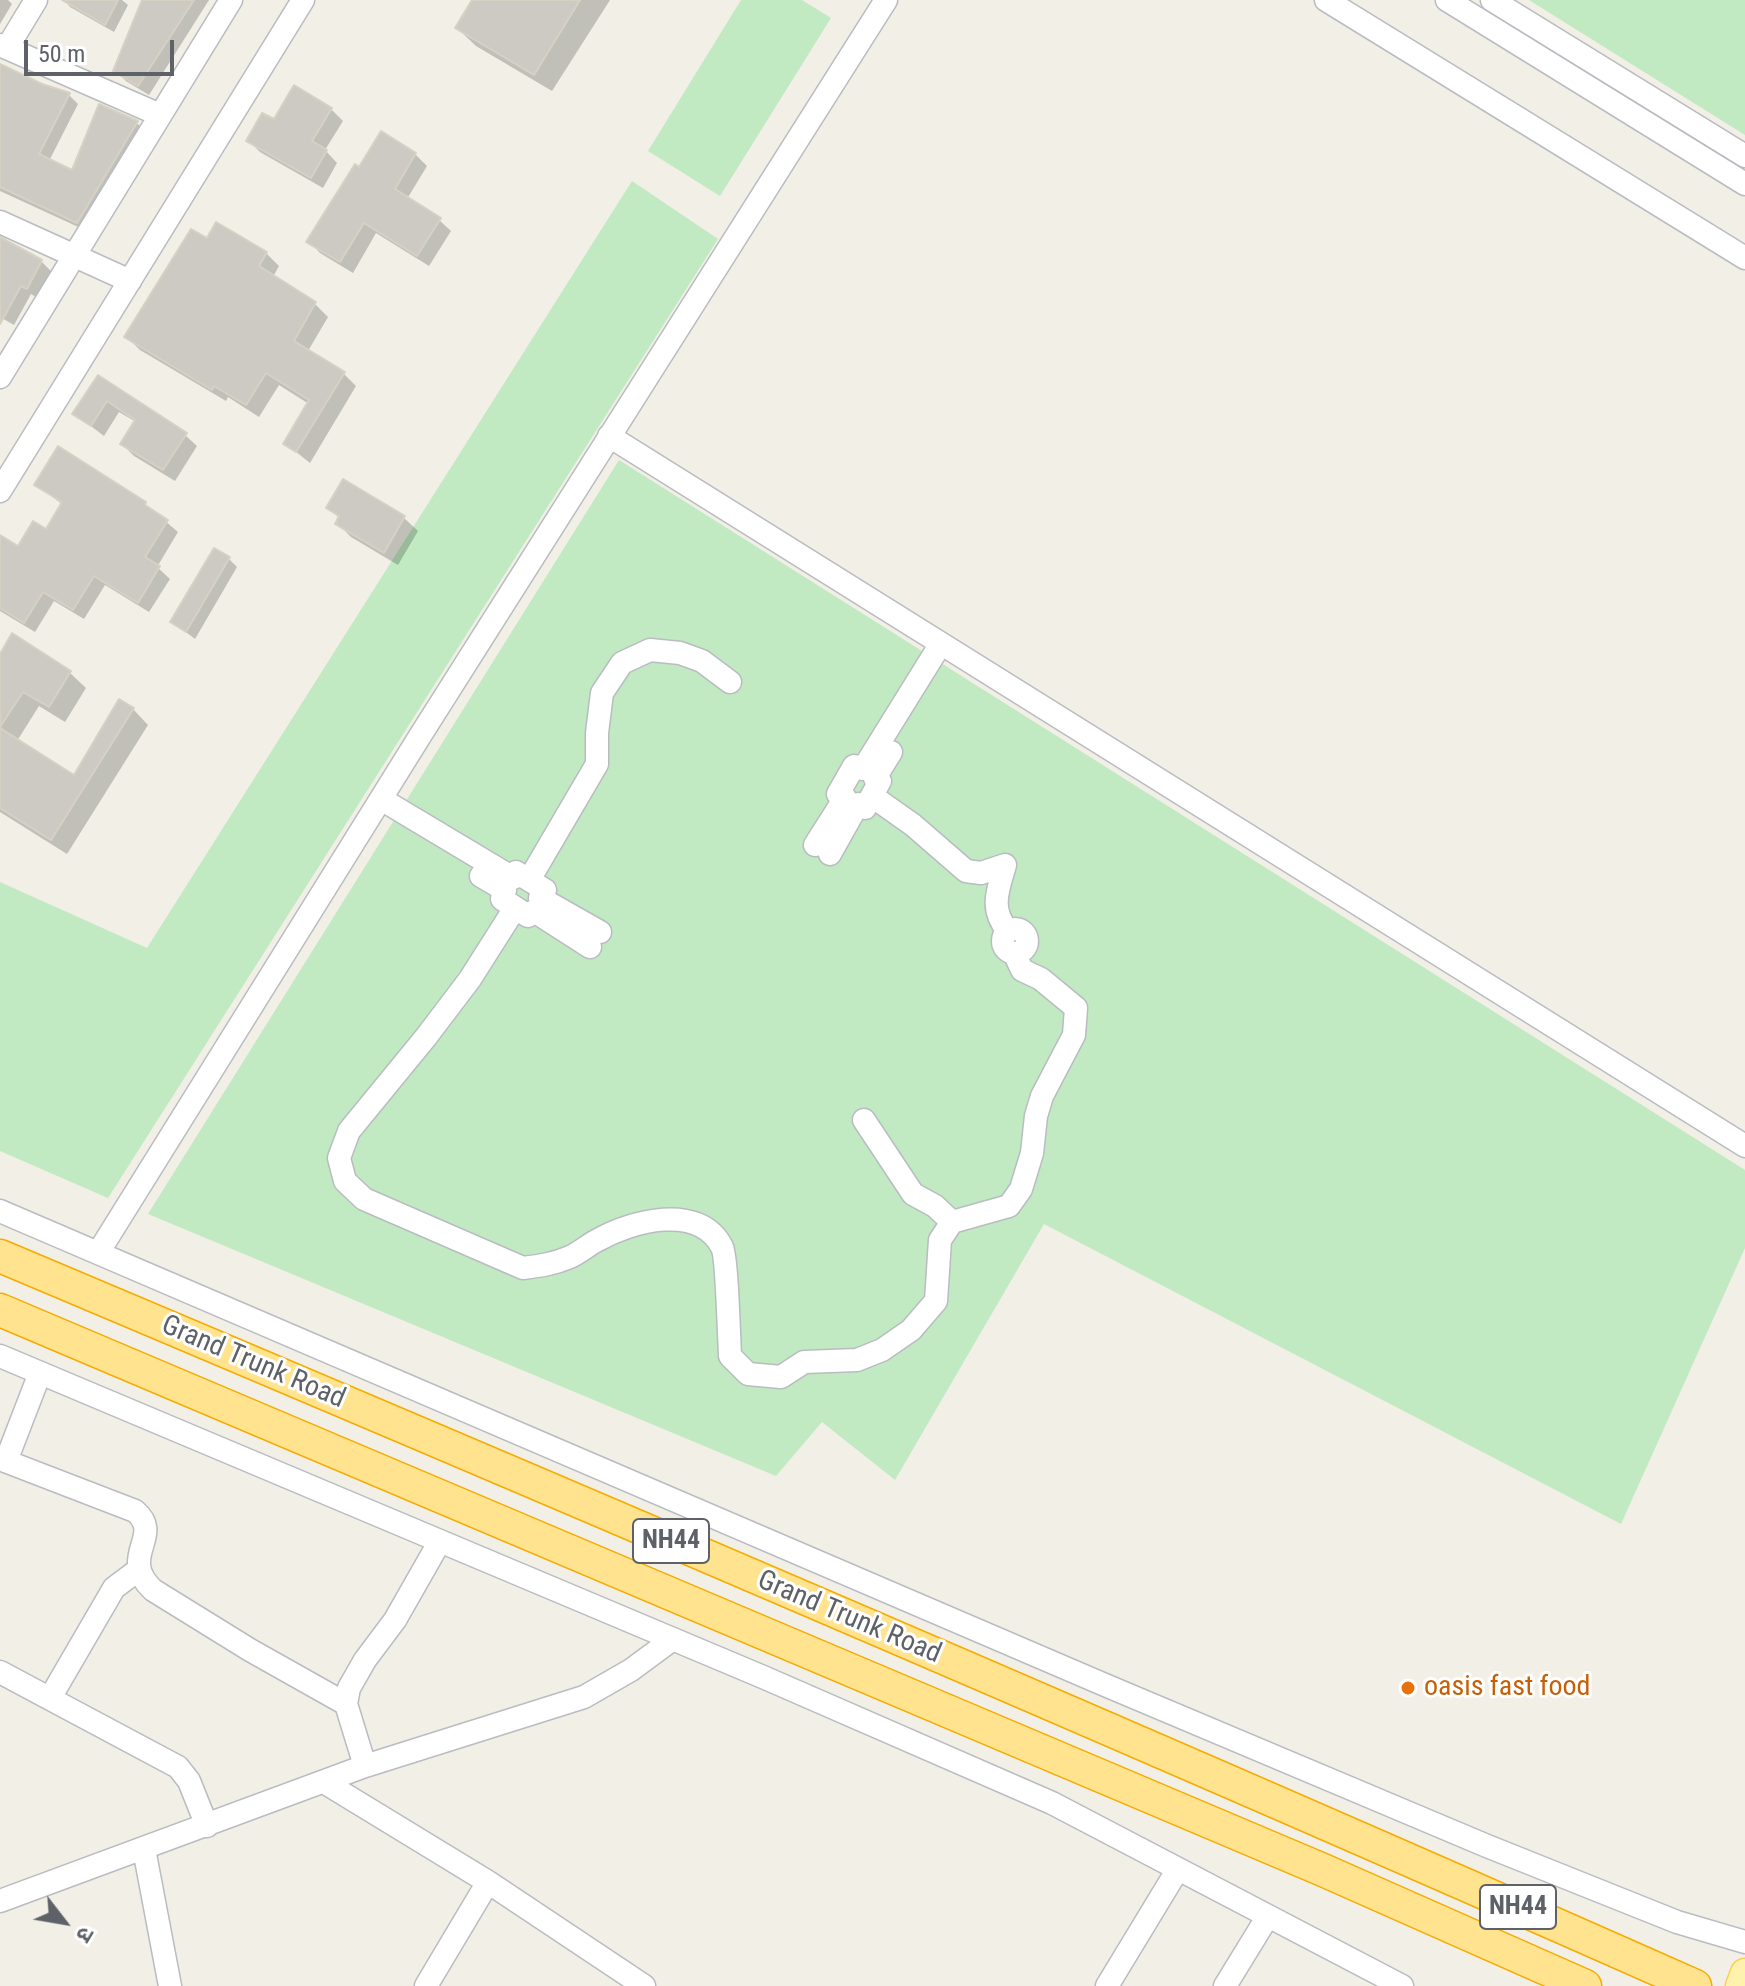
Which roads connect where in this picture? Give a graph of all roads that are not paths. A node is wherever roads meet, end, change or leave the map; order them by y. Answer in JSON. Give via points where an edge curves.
{"nodes":[{"id":1,"x":36,"y":0,"type":"edge"},
{"id":2,"x":231,"y":0,"type":"edge"},
{"id":3,"x":303,"y":0,"type":"edge"},
{"id":4,"x":886,"y":0,"type":"edge"},
{"id":5,"x":1326,"y":0,"type":"edge"},
{"id":6,"x":1447,"y":0,"type":"edge"},
{"id":7,"x":1492,"y":0,"type":"edge"},
{"id":8,"x":3,"y":46,"type":"edge"},
{"id":9,"x":160,"y":115,"type":"junction"},
{"id":10,"x":1745,"y":156,"type":"edge"},
{"id":11,"x":1745,"y":184,"type":"edge"},
{"id":12,"x":0,"y":222,"type":"edge"},
{"id":13,"x":73,"y":255,"type":"junction"},
{"id":14,"x":1745,"y":258,"type":"edge"},
{"id":15,"x":130,"y":281,"type":"junction"},
{"id":16,"x":0,"y":377,"type":"edge"},
{"id":17,"x":609,"y":436,"type":"junction"},
{"id":18,"x":0,"y":491,"type":"edge"},
{"id":19,"x":946,"y":649,"type":"junction"},
{"id":20,"x":730,"y":682,"type":"dead end"},
{"id":21,"x":872,"y":796,"type":"junction"},
{"id":22,"x":377,"y":805,"type":"junction"},
{"id":23,"x":529,"y":880,"type":"junction"},
{"id":24,"x":515,"y":908,"type":"junction"},
{"id":25,"x":864,"y":1120,"type":"dead end"},
{"id":26,"x":1745,"y":1146,"type":"edge"},
{"id":27,"x":0,"y":1211,"type":"edge"},
{"id":28,"x":952,"y":1222,"type":"junction"},
{"id":29,"x":98,"y":1253,"type":"junction"},
{"id":30,"x":0,"y":1256,"type":"edge"},
{"id":31,"x":0,"y":1310,"type":"edge"},
{"id":32,"x":0,"y":1356,"type":"edge"},
{"id":33,"x":40,"y":1373,"type":"junction"},
{"id":34,"x":3,"y":1460,"type":"edge"},
{"id":35,"x":440,"y":1541,"type":"junction"},
{"id":36,"x":138,"y":1570,"type":"junction"},
{"id":37,"x":673,"y":1639,"type":"junction"},
{"id":38,"x":0,"y":1672,"type":"edge"},
{"id":39,"x":50,"y":1698,"type":"junction"},
{"id":40,"x":346,"y":1704,"type":"junction"},
{"id":41,"x":365,"y":1766,"type":"junction"},
{"id":42,"x":324,"y":1782,"type":"junction"},
{"id":43,"x":207,"y":1826,"type":"junction"},
{"id":44,"x":144,"y":1849,"type":"junction"},
{"id":45,"x":1178,"y":1869,"type":"junction"},
{"id":46,"x":488,"y":1882,"type":"junction"},
{"id":47,"x":0,"y":1901,"type":"edge"},
{"id":48,"x":1268,"y":1916,"type":"junction"},
{"id":49,"x":1745,"y":1942,"type":"edge"},
{"id":50,"x":1745,"y":1973,"type":"edge"},
{"id":51,"x":170,"y":1986,"type":"edge"},
{"id":52,"x":426,"y":1986,"type":"edge"},
{"id":53,"x":644,"y":1986,"type":"edge"},
{"id":54,"x":1107,"y":1986,"type":"edge"},
{"id":55,"x":1225,"y":1986,"type":"edge"},
{"id":56,"x":1402,"y":1986,"type":"edge"},
{"id":57,"x":1585,"y":1986,"type":"edge"},
{"id":58,"x":1695,"y":1986,"type":"edge"},
{"id":59,"x":1740,"y":1986,"type":"edge"}],
"edges":[{"from":1,"to":8,"type":"street"},
{"from":2,"to":9,"type":"street"},
{"from":3,"to":15,"type":"street"},
{"from":4,"to":17,"type":"street"},
{"from":5,"to":14,"type":"street"},
{"from":6,"to":11,"type":"street"},
{"from":7,"to":10,"type":"street"},
{"from":8,"to":9,"type":"street"},
{"from":9,"to":13,"type":"street"},
{"from":12,"to":13,"type":"street"},
{"from":13,"to":15,"type":"street"},
{"from":13,"to":16,"type":"street"},
{"from":15,"to":18,"type":"street"},
{"from":17,"to":19,"type":"street"},
{"from":17,"to":22,"type":"street"},
{"from":19,"to":21,"type":"street","via":[[875,778],[880,781]]},
{"from":19,"to":21,"type":"street","via":[[863,769],[854,766],[838,794],[845,798],[822,849],[858,804],[865,808]]},
{"from":19,"to":26,"type":"street"},
{"from":20,"to":23,"type":"street","via":[[702,661],[680,653],[650,650],[622,663],[602,693],[597,764]]},
{"from":21,"to":28,"type":"street","via":[[966,871],[981,873],[1005,865],[996,899],[998,920],[1024,944],[1016,957],[1022,970],[1076,1008],[1074,1035],[1042,1096],[1021,1189],[1009,1206]]},
{"from":22,"to":23,"type":"street","via":[[513,878],[516,872]]},
{"from":22,"to":24,"type":"street","via":[[505,890],[502,899]]},
{"from":22,"to":29,"type":"street"},
{"from":23,"to":24,"type":"street","via":[[545,890],[540,898],[595,940],[534,911],[528,916]]},
{"from":24,"to":28,"type":"street","via":[[461,990],[349,1131],[339,1158],[345,1181],[364,1199],[523,1268],[550,1265],[618,1231],[651,1223],[680,1218],[707,1227],[724,1249],[730,1356],[748,1374],[781,1377],[804,1362],[857,1360],[911,1330],[936,1301],[940,1240]]},
{"from":25,"to":28,"type":"street","via":[[913,1194]]},
{"from":27,"to":29,"type":"street"},
{"from":29,"to":49,"type":"street","via":[[1473,1840],[1677,1922]]},
{"from":30,"to":58,"type":"highway","name":"Grand Trunk Road","number":"NH44"},
{"from":31,"to":57,"type":"highway","name":"Grand Trunk Road","number":"NH44"},
{"from":32,"to":33,"type":"street"},
{"from":33,"to":34,"type":"street"},
{"from":33,"to":35,"type":"street"},
{"from":34,"to":36,"type":"street","via":[[144,1518],[147,1527]]},
{"from":35,"to":37,"type":"street"},
{"from":35,"to":40,"type":"street","via":[[395,1620],[356,1674]]},
{"from":36,"to":39,"type":"street","via":[[114,1588]]},
{"from":36,"to":40,"type":"street","via":[[153,1590]]},
{"from":37,"to":41,"type":"street","via":[[584,1697]]},
{"from":37,"to":45,"type":"street","via":[[1052,1803]]},
{"from":38,"to":39,"type":"street"},
{"from":39,"to":43,"type":"street","via":[[178,1767]]},
{"from":40,"to":41,"type":"street"},
{"from":41,"to":42,"type":"street"},
{"from":42,"to":43,"type":"street"},
{"from":42,"to":46,"type":"street"},
{"from":43,"to":44,"type":"street"},
{"from":44,"to":47,"type":"street"},
{"from":44,"to":51,"type":"street"},
{"from":45,"to":48,"type":"street"},
{"from":45,"to":54,"type":"street"},
{"from":46,"to":52,"type":"street"},
{"from":46,"to":53,"type":"street"},
{"from":48,"to":55,"type":"street"},
{"from":48,"to":56,"type":"street"},
{"from":50,"to":59,"type":"main road"}]}
